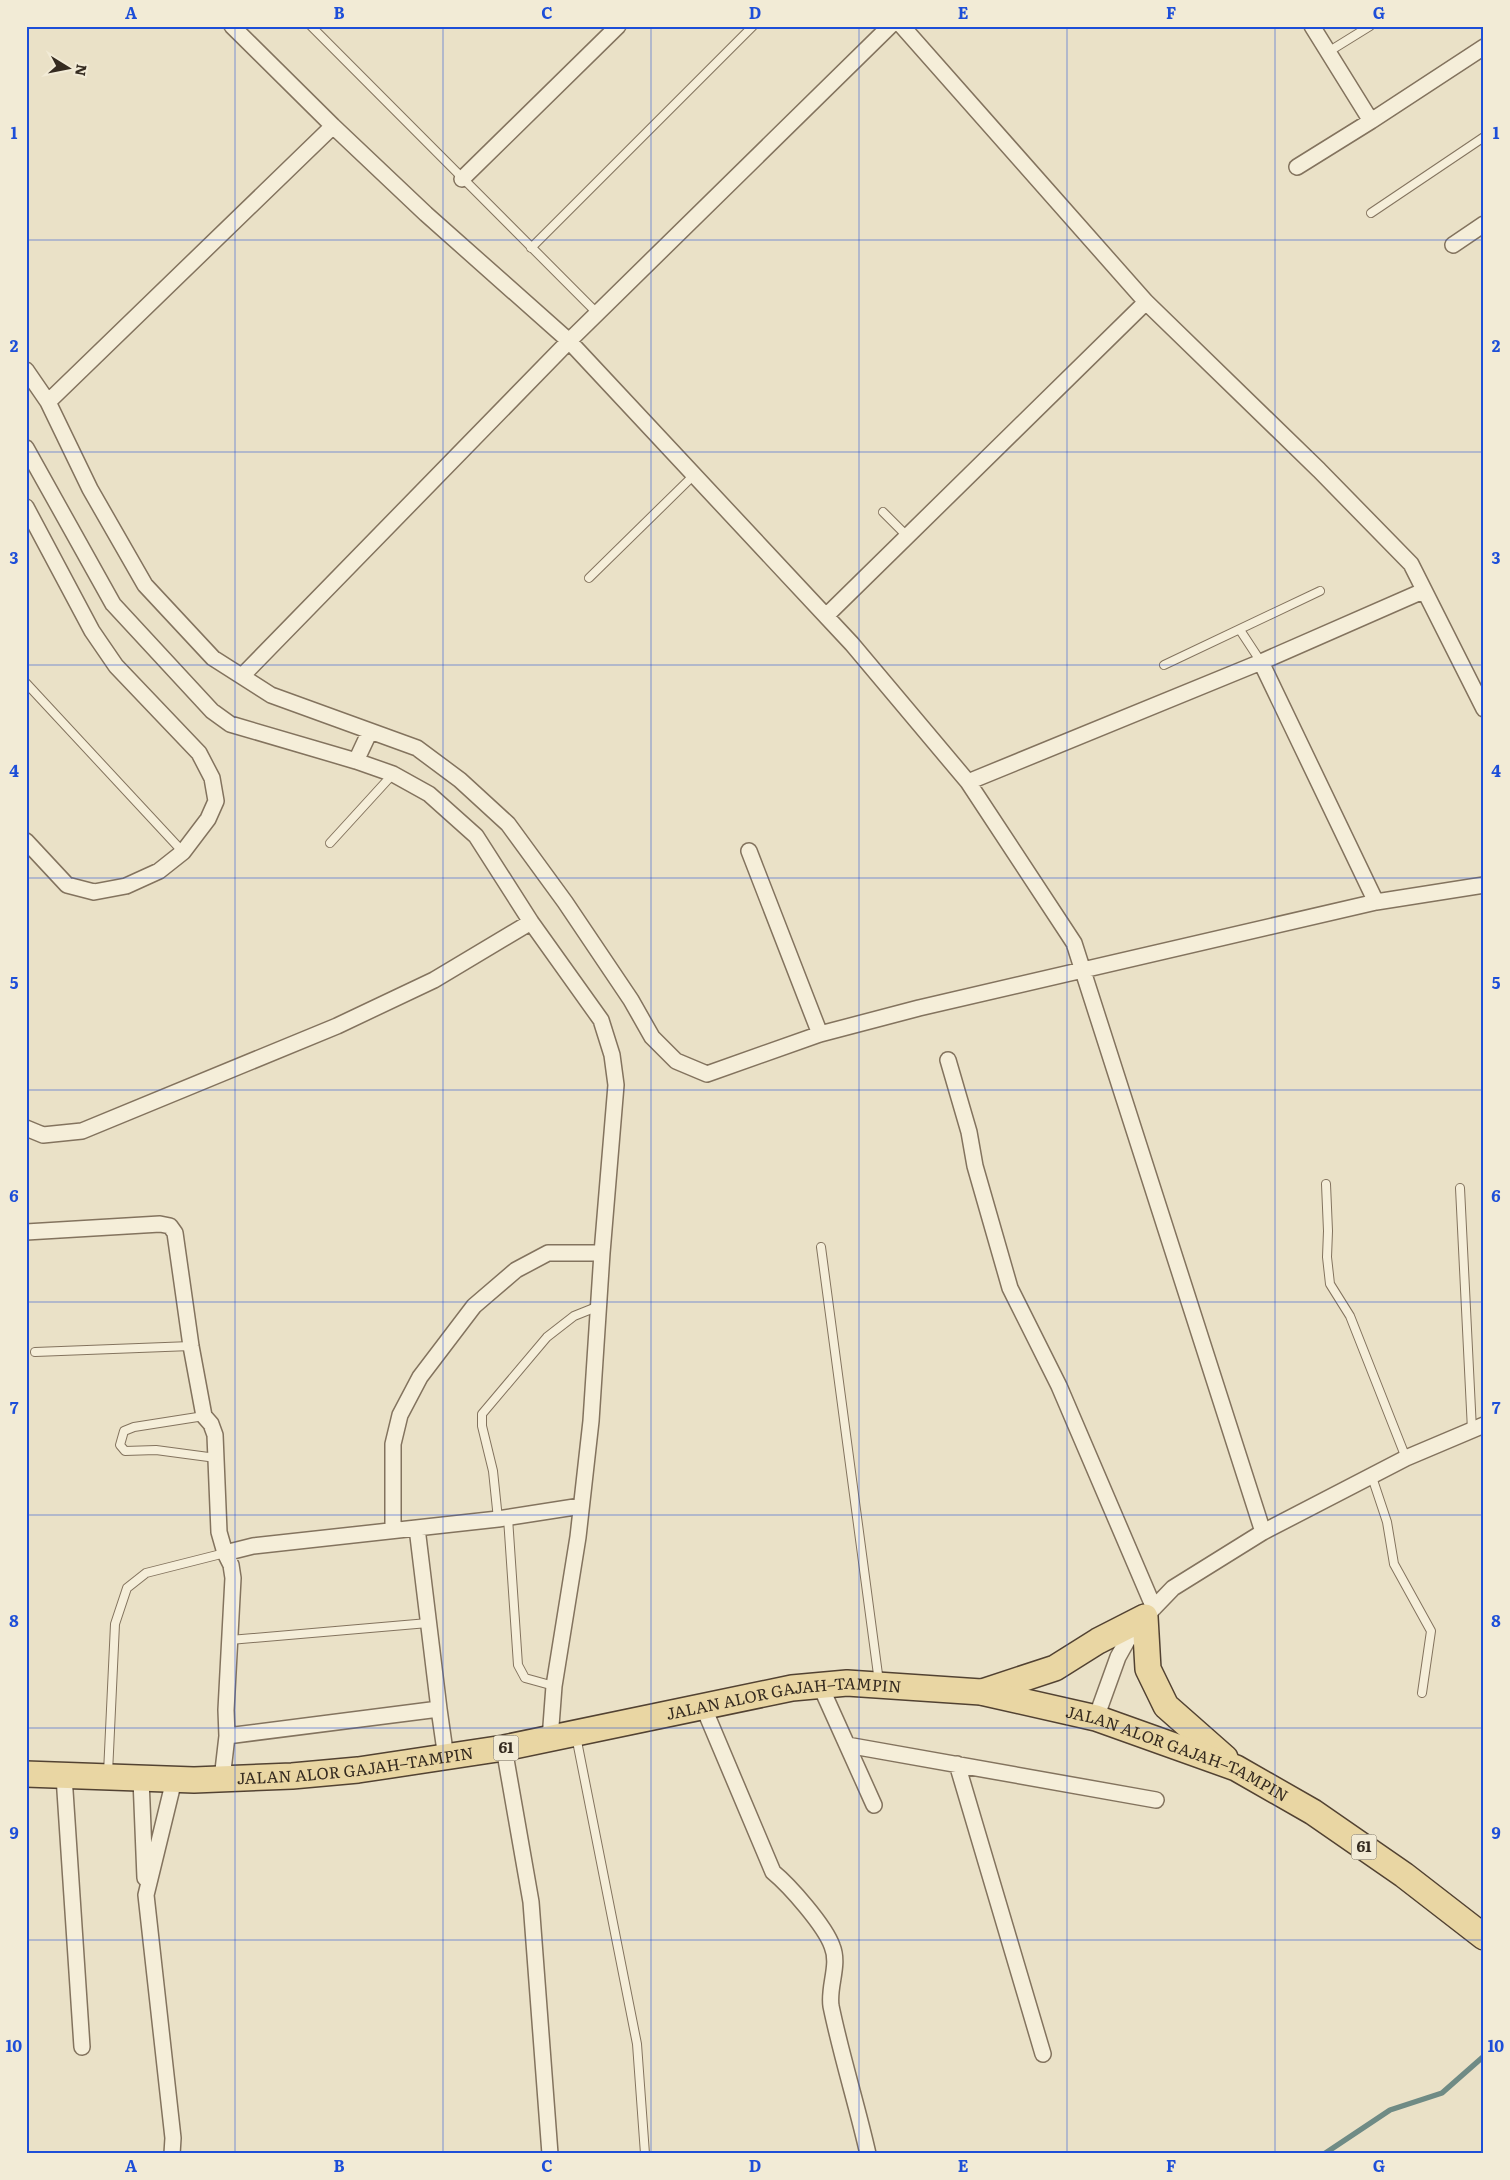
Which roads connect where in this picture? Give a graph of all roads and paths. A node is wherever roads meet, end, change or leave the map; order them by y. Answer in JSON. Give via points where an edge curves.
{"nodes":[{"id":1,"x":232,"y":26,"type":"edge"},
{"id":2,"x":311,"y":26,"type":"edge"},
{"id":3,"x":618,"y":26,"type":"edge"},
{"id":4,"x":753,"y":26,"type":"edge"},
{"id":5,"x":890,"y":26,"type":"edge"},
{"id":6,"x":902,"y":26,"type":"edge"},
{"id":7,"x":1312,"y":26,"type":"edge"},
{"id":8,"x":1370,"y":26,"type":"edge"},
{"id":9,"x":1484,"y":47,"type":"edge"},
{"id":10,"x":1328,"y":52,"type":"junction"},
{"id":11,"x":1371,"y":121,"type":"junction"},
{"id":12,"x":333,"y":126,"type":"junction"},
{"id":13,"x":1484,"y":137,"type":"edge"},
{"id":14,"x":1297,"y":167,"type":"dead end"},
{"id":15,"x":462,"y":179,"type":"junction"},
{"id":16,"x":1371,"y":212,"type":"dead end"},
{"id":17,"x":1484,"y":224,"type":"edge"},
{"id":18,"x":1452,"y":245,"type":"dead end"},
{"id":19,"x":531,"y":248,"type":"junction"},
{"id":20,"x":1146,"y":302,"type":"junction"},
{"id":21,"x":598,"y":314,"type":"junction"},
{"id":22,"x":569,"y":341,"type":"junction"},
{"id":23,"x":26,"y":370,"type":"edge"},
{"id":24,"x":48,"y":402,"type":"junction"},
{"id":25,"x":26,"y":448,"type":"edge"},
{"id":26,"x":694,"y":474,"type":"junction"},
{"id":27,"x":26,"y":507,"type":"edge"},
{"id":28,"x":883,"y":512,"type":"dead end"},
{"id":29,"x":908,"y":537,"type":"junction"},
{"id":30,"x":589,"y":578,"type":"dead end"},
{"id":31,"x":1320,"y":591,"type":"dead end"},
{"id":32,"x":1423,"y":591,"type":"junction"},
{"id":33,"x":826,"y":616,"type":"junction"},
{"id":34,"x":1240,"y":630,"type":"junction"},
{"id":35,"x":1261,"y":662,"type":"junction"},
{"id":36,"x":1164,"y":665,"type":"dead end"},
{"id":37,"x":242,"y":676,"type":"junction"},
{"id":38,"x":26,"y":683,"type":"edge"},
{"id":39,"x":1484,"y":709,"type":"edge"},
{"id":40,"x":370,"y":731,"type":"junction"},
{"id":41,"x":356,"y":760,"type":"junction"},
{"id":42,"x":393,"y":774,"type":"junction"},
{"id":43,"x":968,"y":782,"type":"junction"},
{"id":44,"x":26,"y":840,"type":"edge"},
{"id":45,"x":330,"y":843,"type":"dead end"},
{"id":46,"x":749,"y":851,"type":"dead end"},
{"id":47,"x":183,"y":852,"type":"junction"},
{"id":48,"x":1484,"y":885,"type":"edge"},
{"id":49,"x":1376,"y":902,"type":"junction"},
{"id":50,"x":531,"y":922,"type":"junction"},
{"id":51,"x":1083,"y":971,"type":"junction"},
{"id":52,"x":820,"y":1034,"type":"junction"},
{"id":53,"x":948,"y":1060,"type":"dead end"},
{"id":54,"x":26,"y":1128,"type":"edge"},
{"id":55,"x":1326,"y":1184,"type":"dead end"},
{"id":56,"x":1460,"y":1188,"type":"dead end"},
{"id":57,"x":26,"y":1232,"type":"edge"},
{"id":58,"x":821,"y":1247,"type":"dead end"},
{"id":59,"x":602,"y":1253,"type":"junction"},
{"id":60,"x":599,"y":1306,"type":"junction"},
{"id":61,"x":191,"y":1346,"type":"junction"},
{"id":62,"x":35,"y":1352,"type":"dead end"},
{"id":63,"x":204,"y":1416,"type":"junction"},
{"id":64,"x":1478,"y":1428,"type":"edge"},
{"id":65,"x":216,"y":1458,"type":"junction"},
{"id":66,"x":1406,"y":1458,"type":"junction"},
{"id":67,"x":1372,"y":1476,"type":"junction"},
{"id":68,"x":581,"y":1506,"type":"junction"},
{"id":69,"x":503,"y":1519,"type":"junction"},
{"id":70,"x":417,"y":1528,"type":"junction"},
{"id":71,"x":393,"y":1530,"type":"junction"},
{"id":72,"x":1264,"y":1532,"type":"junction"},
{"id":73,"x":225,"y":1553,"type":"junction"},
{"id":74,"x":1150,"y":1613,"type":"junction"},
{"id":75,"x":428,"y":1623,"type":"junction"},
{"id":76,"x":230,"y":1640,"type":"junction"},
{"id":77,"x":880,"y":1684,"type":"junction"},
{"id":78,"x":820,"y":1685,"type":"junction"},
{"id":79,"x":554,"y":1686,"type":"junction"},
{"id":80,"x":981,"y":1692,"type":"junction"},
{"id":81,"x":1422,"y":1693,"type":"dead end"},
{"id":82,"x":703,"y":1706,"type":"junction"},
{"id":83,"x":439,"y":1710,"type":"junction"},
{"id":84,"x":1096,"y":1718,"type":"junction"},
{"id":85,"x":575,"y":1734,"type":"junction"},
{"id":86,"x":227,"y":1736,"type":"junction"},
{"id":87,"x":550,"y":1738,"type":"junction"},
{"id":88,"x":847,"y":1745,"type":"junction"},
{"id":89,"x":504,"y":1748,"type":"junction"},
{"id":90,"x":446,"y":1758,"type":"junction"},
{"id":91,"x":957,"y":1764,"type":"junction"},
{"id":92,"x":1236,"y":1768,"type":"junction"},
{"id":93,"x":26,"y":1774,"type":"edge"},
{"id":94,"x":64,"y":1776,"type":"junction"},
{"id":95,"x":107,"y":1778,"type":"junction"},
{"id":96,"x":141,"y":1779,"type":"junction"},
{"id":97,"x":222,"y":1779,"type":"junction"},
{"id":98,"x":174,"y":1780,"type":"junction"},
{"id":99,"x":1156,"y":1800,"type":"dead end"},
{"id":100,"x":874,"y":1805,"type":"dead end"},
{"id":101,"x":146,"y":1895,"type":"junction"},
{"id":102,"x":1484,"y":1937,"type":"edge"},
{"id":103,"x":82,"y":2047,"type":"dead end"},
{"id":104,"x":1043,"y":2054,"type":"dead end"},
{"id":105,"x":172,"y":2154,"type":"edge"},
{"id":106,"x":550,"y":2154,"type":"edge"},
{"id":107,"x":645,"y":2154,"type":"edge"},
{"id":108,"x":868,"y":2154,"type":"edge"}],
"edges":[{"from":1,"to":12,"type":"street"},
{"from":2,"to":15,"type":"lane"},
{"from":3,"to":15,"type":"street"},
{"from":4,"to":19,"type":"lane"},
{"from":5,"to":21,"type":"street"},
{"from":6,"to":20,"type":"street"},
{"from":7,"to":10,"type":"street"},
{"from":8,"to":10,"type":"lane"},
{"from":9,"to":11,"type":"street"},
{"from":10,"to":11,"type":"street"},
{"from":11,"to":14,"type":"street"},
{"from":12,"to":22,"type":"street"},
{"from":12,"to":24,"type":"street"},
{"from":13,"to":16,"type":"lane"},
{"from":15,"to":19,"type":"lane"},
{"from":17,"to":18,"type":"street"},
{"from":19,"to":21,"type":"lane"},
{"from":20,"to":29,"type":"street"},
{"from":20,"to":32,"type":"street","via":[[1411,564]]},
{"from":21,"to":22,"type":"street"},
{"from":22,"to":26,"type":"street"},
{"from":22,"to":37,"type":"street"},
{"from":23,"to":24,"type":"street"},
{"from":24,"to":37,"type":"street","via":[[90,489],[145,585],[213,658]]},
{"from":25,"to":41,"type":"street","via":[[113,604],[212,711],[230,724]]},
{"from":26,"to":30,"type":"lane"},
{"from":26,"to":33,"type":"street"},
{"from":27,"to":47,"type":"street","via":[[97,638],[116,666],[199,752],[212,778],[216,801],[208,819]]},
{"from":28,"to":29,"type":"lane"},
{"from":29,"to":33,"type":"street"},
{"from":31,"to":34,"type":"lane"},
{"from":32,"to":35,"type":"street"},
{"from":32,"to":39,"type":"street"},
{"from":33,"to":43,"type":"street"},
{"from":34,"to":35,"type":"lane"},
{"from":34,"to":36,"type":"lane"},
{"from":35,"to":43,"type":"street"},
{"from":35,"to":49,"type":"street"},
{"from":37,"to":40,"type":"street","via":[[271,695]]},
{"from":38,"to":47,"type":"lane"},
{"from":40,"to":41,"type":"street"},
{"from":40,"to":52,"type":"street","via":[[417,748],[460,780],[508,824],[565,902],[652,1037],[676,1061],[707,1074]]},
{"from":41,"to":42,"type":"street"},
{"from":42,"to":45,"type":"lane"},
{"from":42,"to":50,"type":"street","via":[[429,794],[476,836]]},
{"from":43,"to":51,"type":"street","via":[[1074,943]]},
{"from":44,"to":47,"type":"street","via":[[68,885],[94,892],[126,886],[159,871]]},
{"from":46,"to":52,"type":"street"},
{"from":48,"to":49,"type":"street"},
{"from":49,"to":51,"type":"street"},
{"from":50,"to":54,"type":"street","via":[[434,980],[337,1026],[82,1131],[43,1135]]},
{"from":50,"to":59,"type":"street","via":[[601,1020],[612,1054],[616,1085]]},
{"from":51,"to":52,"type":"street"},
{"from":51,"to":72,"type":"street"},
{"from":53,"to":74,"type":"street","via":[[1010,1288],[1059,1386]]},
{"from":55,"to":66,"type":"lane","via":[[1330,1284],[1350,1316]]},
{"from":56,"to":64,"type":"lane"},
{"from":57,"to":61,"type":"street","via":[[170,1226],[175,1233]]},
{"from":58,"to":77,"type":"lane"},
{"from":59,"to":60,"type":"street"},
{"from":59,"to":71,"type":"street","via":[[548,1253],[516,1270],[474,1306],[426,1370],[400,1415],[392,1444]]},
{"from":60,"to":68,"type":"street","via":[[592,1421]]},
{"from":60,"to":69,"type":"lane","via":[[574,1316],[548,1338],[482,1414]]},
{"from":61,"to":62,"type":"lane"},
{"from":61,"to":63,"type":"street"},
{"from":63,"to":65,"type":"street","via":[[211,1424]]},
{"from":63,"to":65,"type":"lane","via":[[134,1427],[124,1431],[120,1445],[126,1451],[156,1450]]},
{"from":64,"to":66,"type":"street"},
{"from":65,"to":73,"type":"street","via":[[219,1532]]},
{"from":66,"to":67,"type":"street"},
{"from":67,"to":72,"type":"street"},
{"from":67,"to":81,"type":"lane","via":[[1387,1522],[1394,1564],[1430,1631]]},
{"from":68,"to":69,"type":"street"},
{"from":68,"to":79,"type":"street"},
{"from":69,"to":70,"type":"street"},
{"from":69,"to":79,"type":"lane","via":[[520,1672],[525,1678]]},
{"from":70,"to":71,"type":"street"},
{"from":70,"to":75,"type":"street"},
{"from":71,"to":73,"type":"street","via":[[253,1546]]},
{"from":72,"to":74,"type":"street","via":[[1173,1588]]},
{"from":73,"to":76,"type":"street","via":[[233,1578]]},
{"from":73,"to":95,"type":"lane","via":[[146,1573],[127,1588],[115,1624]]},
{"from":74,"to":80,"type":"main road","via":[[1055,1668]]},
{"from":74,"to":84,"type":"street","via":[[1118,1657]]},
{"from":74,"to":92,"type":"main road","via":[[1148,1669],[1166,1706]]},
{"from":75,"to":76,"type":"lane"},
{"from":75,"to":83,"type":"street"},
{"from":76,"to":86,"type":"street"},
{"from":77,"to":78,"type":"main road","name":"JALAN ALOR GAJAH–TAMPIN","number":"61"},
{"from":77,"to":80,"type":"main road","name":"JALAN ALOR GAJAH–TAMPIN","number":"61"},
{"from":78,"to":82,"type":"main road","name":"JALAN ALOR GAJAH–TAMPIN","number":"61"},
{"from":78,"to":88,"type":"street"},
{"from":79,"to":87,"type":"street"},
{"from":80,"to":84,"type":"main road","name":"JALAN ALOR GAJAH–TAMPIN","number":"61"},
{"from":82,"to":85,"type":"main road","name":"JALAN ALOR GAJAH–TAMPIN","number":"61"},
{"from":82,"to":108,"type":"street","via":[[773,1872],[825,1930],[833,1947],[835,1965],[831,2004]]},
{"from":83,"to":86,"type":"street"},
{"from":83,"to":90,"type":"street"},
{"from":84,"to":92,"type":"main road","name":"JALAN ALOR GAJAH–TAMPIN","number":"61"},
{"from":85,"to":87,"type":"main road","name":"JALAN ALOR GAJAH–TAMPIN","number":"61"},
{"from":85,"to":107,"type":"lane","via":[[637,2044]]},
{"from":86,"to":97,"type":"street"},
{"from":87,"to":89,"type":"main road","name":"JALAN ALOR GAJAH–TAMPIN","number":"61"},
{"from":88,"to":91,"type":"street"},
{"from":88,"to":100,"type":"street"},
{"from":89,"to":90,"type":"main road","name":"JALAN ALOR GAJAH–TAMPIN","number":"61"},
{"from":89,"to":106,"type":"street","via":[[531,1902]]},
{"from":90,"to":97,"type":"main road","name":"JALAN ALOR GAJAH–TAMPIN","number":"61","via":[[358,1770]]},
{"from":91,"to":99,"type":"street"},
{"from":91,"to":104,"type":"street"},
{"from":92,"to":102,"type":"main road","name":"JALAN ALOR GAJAH–TAMPIN","number":"61","via":[[1314,1812],[1404,1875]]},
{"from":93,"to":94,"type":"main road","name":"JALAN ALOR GAJAH–TAMPIN","number":"61"},
{"from":94,"to":95,"type":"main road","name":"JALAN ALOR GAJAH–TAMPIN","number":"61"},
{"from":94,"to":103,"type":"street"},
{"from":95,"to":96,"type":"main road","name":"JALAN ALOR GAJAH–TAMPIN","number":"61"},
{"from":96,"to":98,"type":"main road","name":"JALAN ALOR GAJAH–TAMPIN","number":"61"},
{"from":96,"to":101,"type":"street"},
{"from":97,"to":98,"type":"main road","name":"JALAN ALOR GAJAH–TAMPIN","number":"61"},
{"from":98,"to":101,"type":"street"},
{"from":101,"to":105,"type":"street","via":[[173,2138]]}]}
